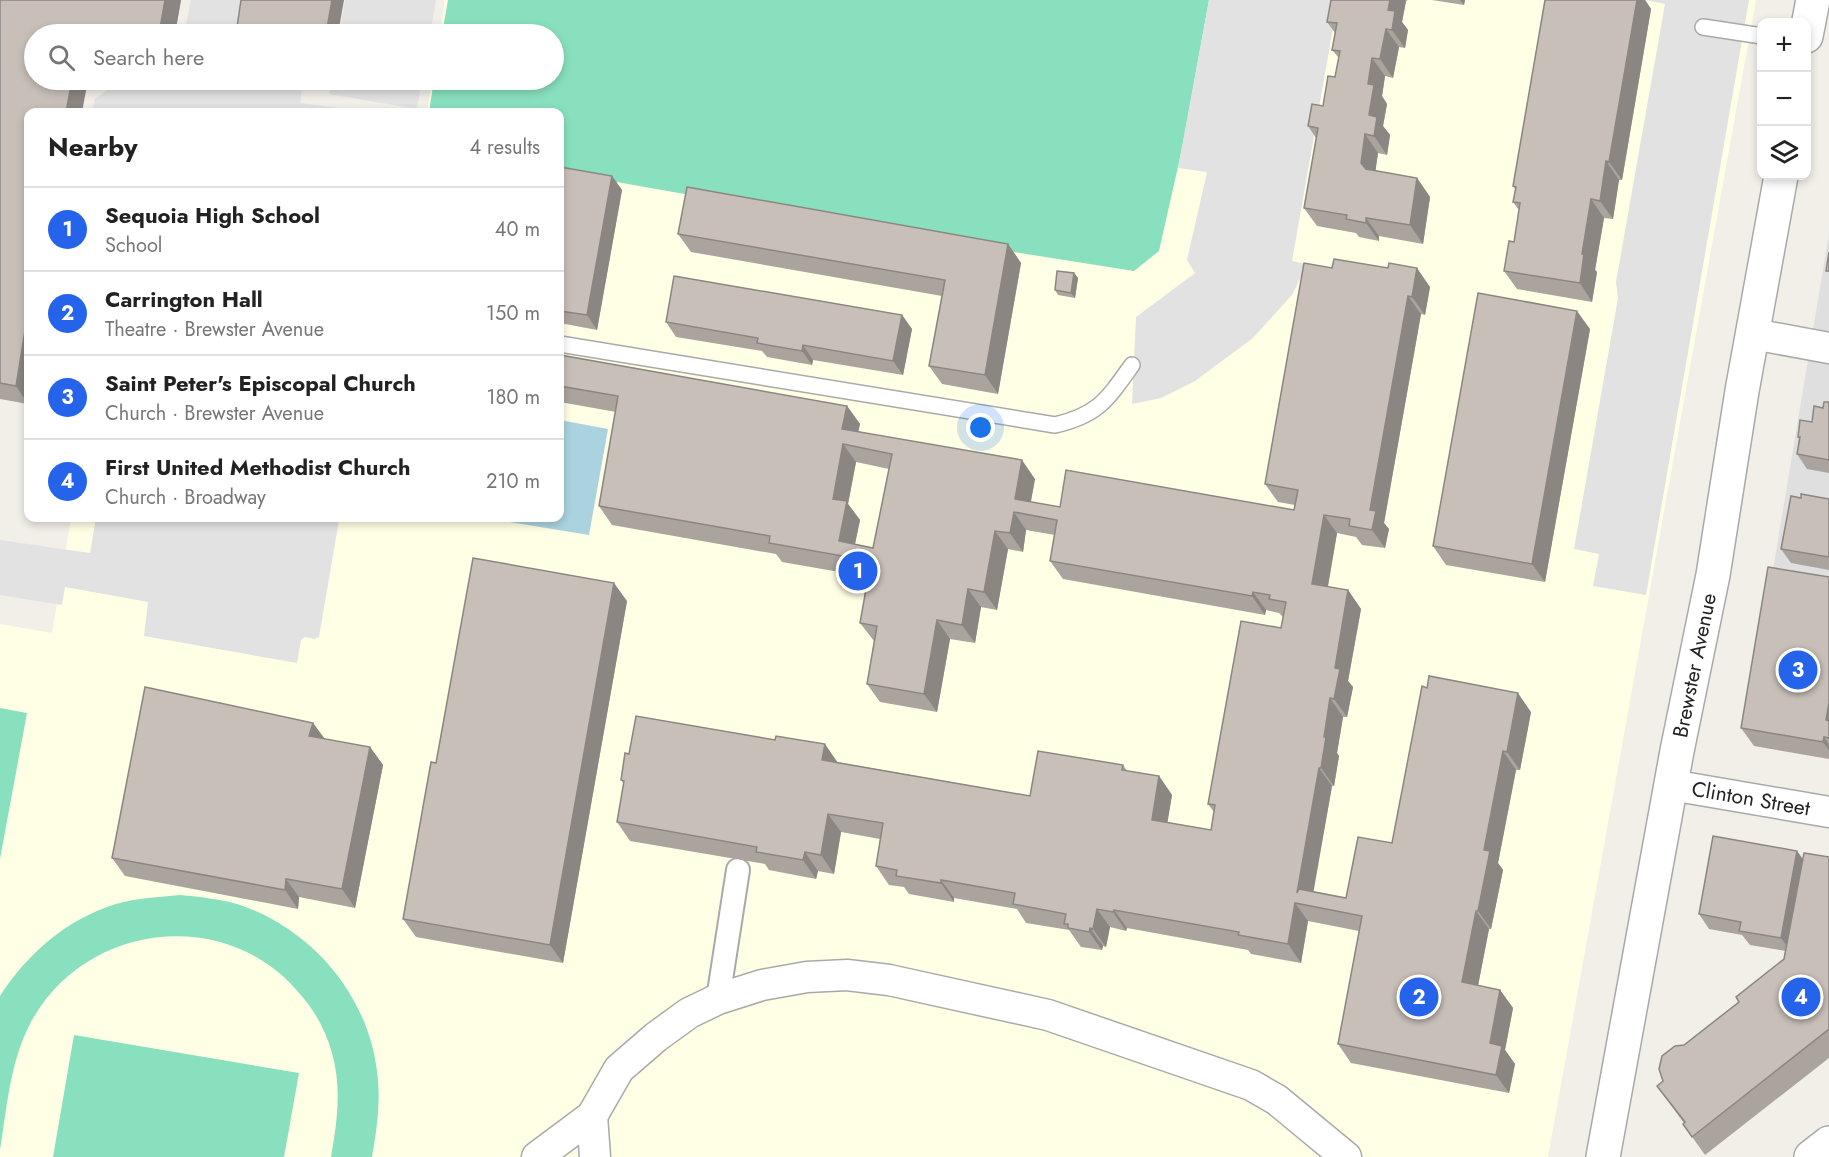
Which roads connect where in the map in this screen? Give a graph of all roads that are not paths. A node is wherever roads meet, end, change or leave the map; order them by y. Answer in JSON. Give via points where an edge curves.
{"nodes":[{"id":1,"x":1813,"y":0,"type":"edge"},
{"id":2,"x":1810,"y":18,"type":"edge"},
{"id":3,"x":1703,"y":27,"type":"dead end"},
{"id":4,"x":1757,"y":35,"type":"edge"},
{"id":5,"x":1780,"y":180,"type":"edge"},
{"id":6,"x":1753,"y":334,"type":"junction"},
{"id":7,"x":564,"y":345,"type":"edge"},
{"id":8,"x":1829,"y":348,"type":"edge"},
{"id":9,"x":1132,"y":365,"type":"dead end"},
{"id":10,"x":1671,"y":785,"type":"junction"},
{"id":11,"x":1829,"y":812,"type":"edge"},
{"id":12,"x":738,"y":870,"type":"edge"},
{"id":13,"x":718,"y":999,"type":"junction"},
{"id":14,"x":592,"y":1116,"type":"junction"},
{"id":15,"x":1829,"y":1143,"type":"edge"},
{"id":16,"x":537,"y":1157,"type":"edge"},
{"id":17,"x":595,"y":1157,"type":"edge"},
{"id":18,"x":1346,"y":1157,"type":"edge"},
{"id":19,"x":1603,"y":1157,"type":"edge"},
{"id":20,"x":1811,"y":1157,"type":"edge"}],
"edges":[{"from":1,"to":2,"type":"street"},
{"from":3,"to":4,"type":"lane"},
{"from":5,"to":6,"type":"street","name":"Brewster Avenue"},
{"from":6,"to":8,"type":"street"},
{"from":6,"to":10,"type":"street","name":"Brewster Avenue","via":[[1713,575]]},
{"from":7,"to":9,"type":"lane","via":[[1054,425],[1071,422],[1102,405]]},
{"from":10,"to":11,"type":"street","name":"Clinton Street"},
{"from":10,"to":19,"type":"street","name":"Brewster Avenue"},
{"from":12,"to":13,"type":"street"},
{"from":13,"to":14,"type":"street","via":[[689,1013],[619,1069]]},
{"from":13,"to":18,"type":"street","via":[[762,985],[847,975],[889,980],[1048,1015],[1251,1084],[1277,1100]]},
{"from":14,"to":16,"type":"street"},
{"from":14,"to":17,"type":"street"},
{"from":15,"to":20,"type":"street"}]}
